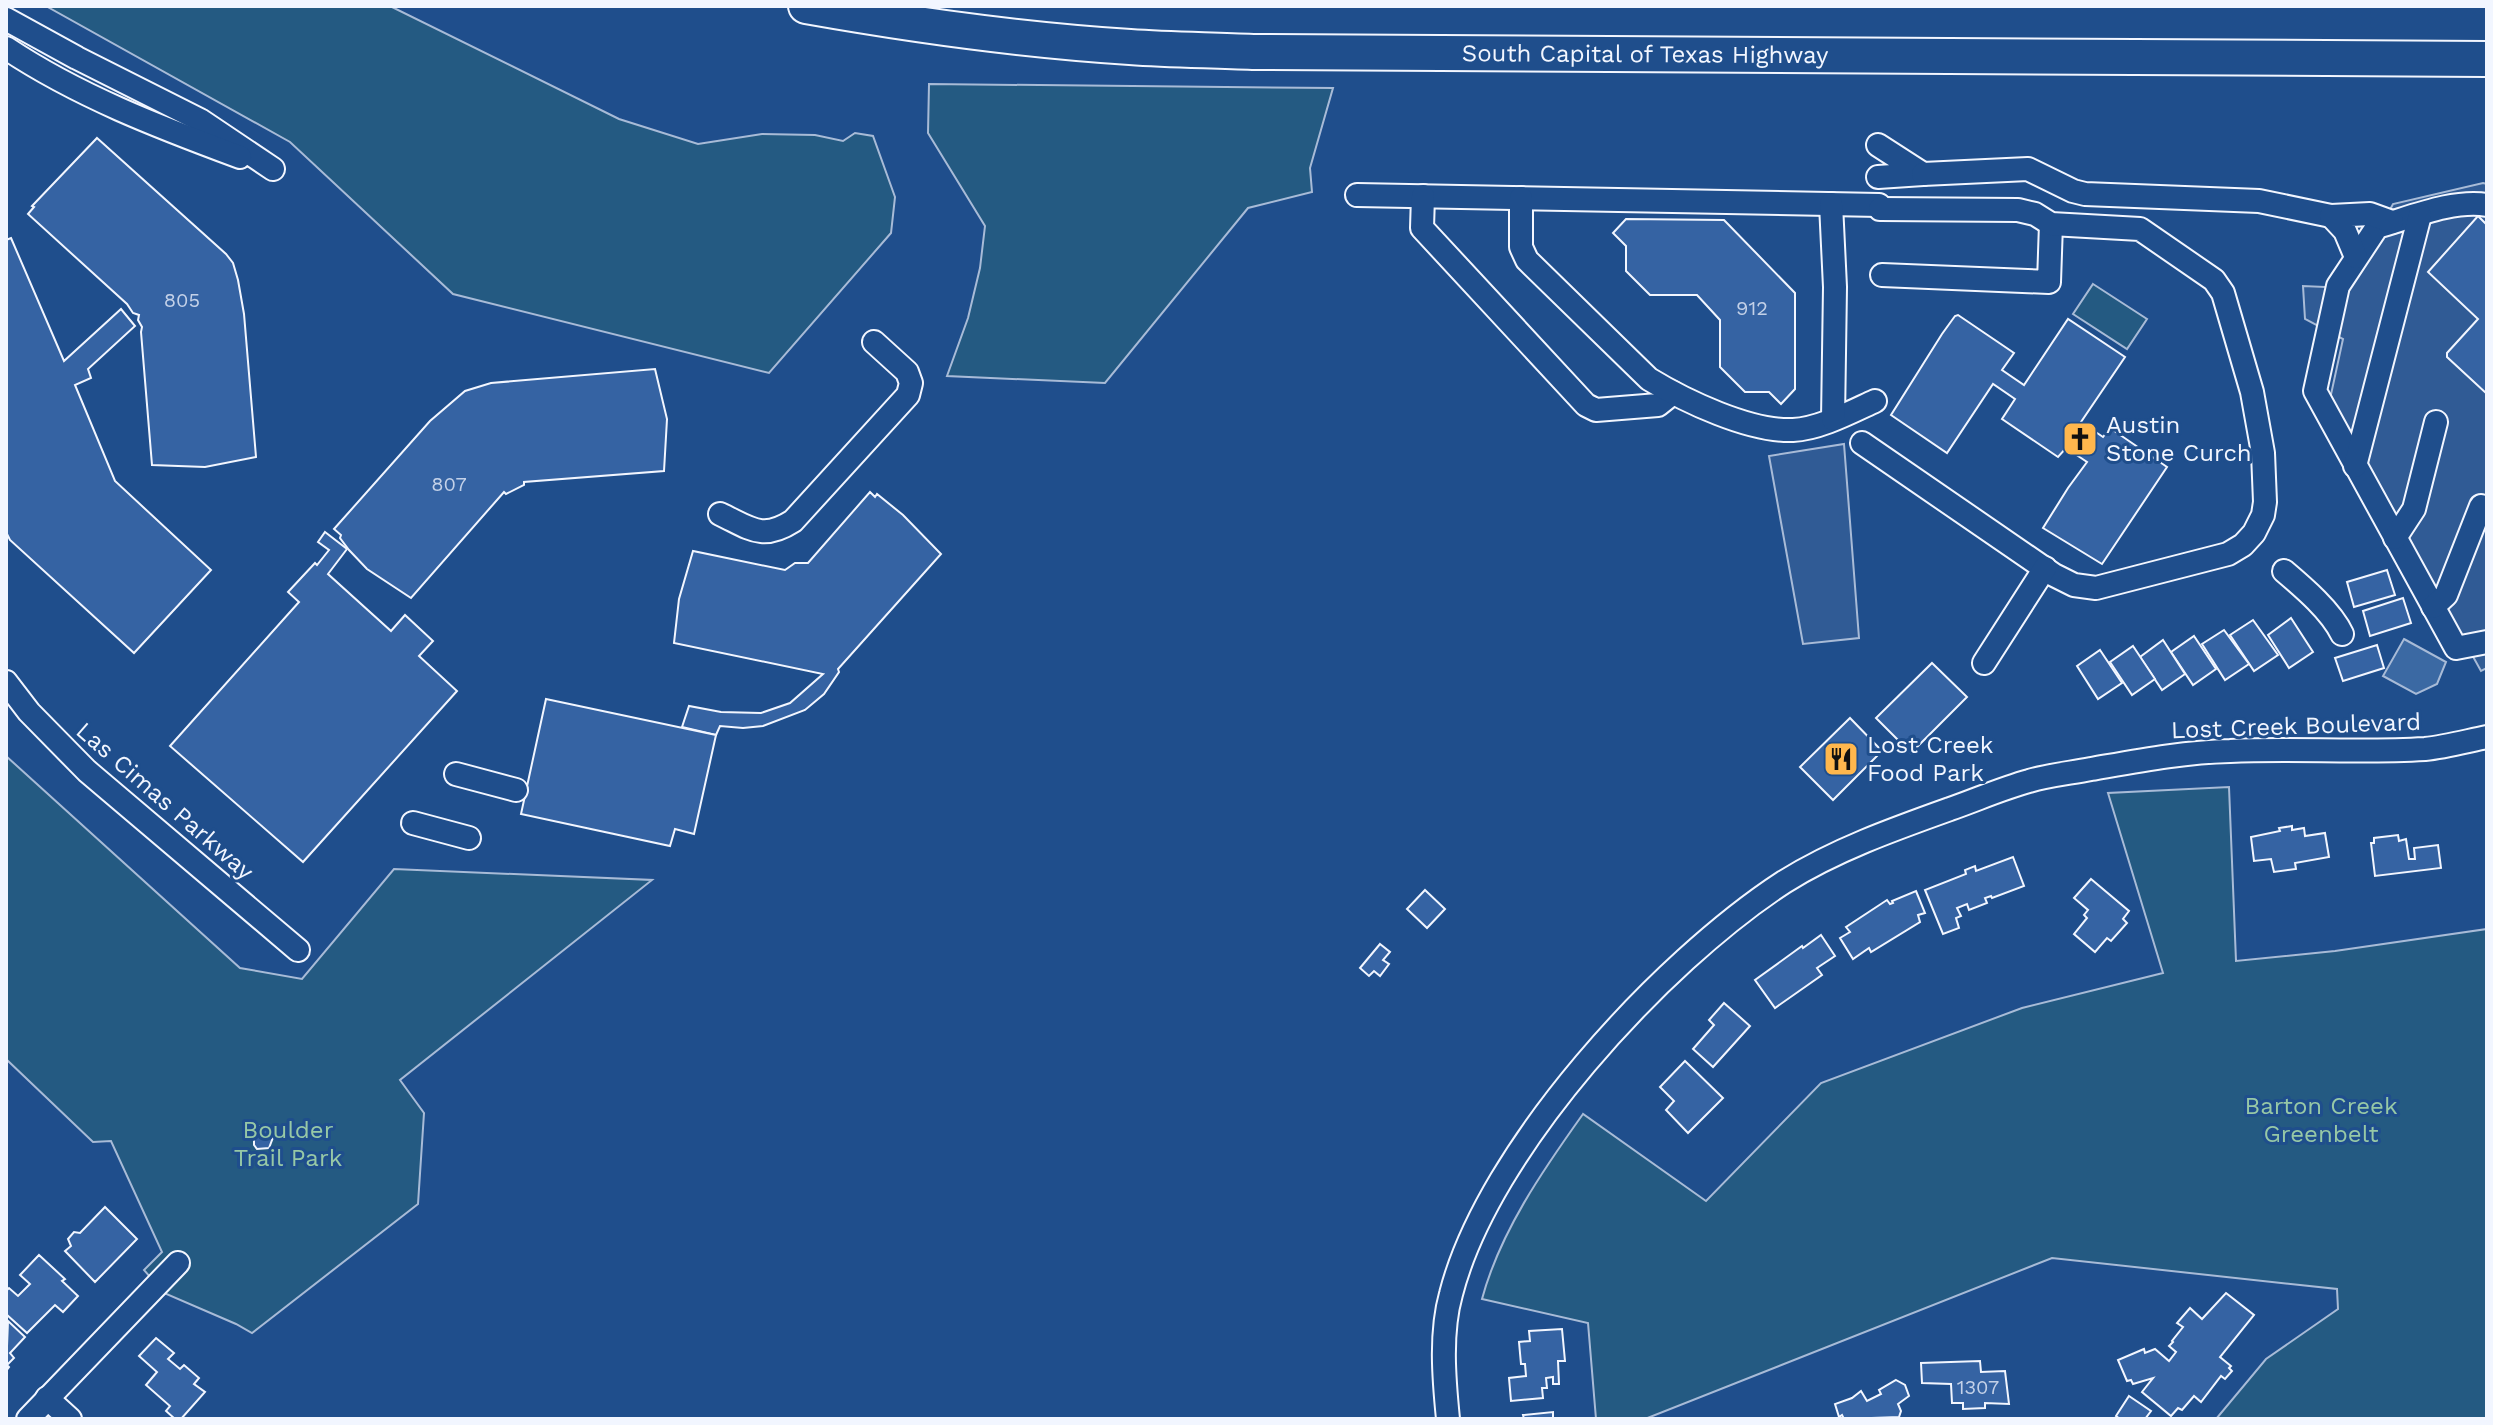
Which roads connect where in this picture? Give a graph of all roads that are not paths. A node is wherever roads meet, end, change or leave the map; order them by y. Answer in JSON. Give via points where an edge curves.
{"nodes":[{"id":1,"x":806,"y":6,"type":"edge"},
{"id":2,"x":6,"y":19,"type":"edge"},
{"id":3,"x":6,"y":48,"type":"edge"},
{"id":4,"x":2487,"y":59,"type":"edge"},
{"id":5,"x":1878,"y":145,"type":"dead end"},
{"id":6,"x":1923,"y":174,"type":"junction"},
{"id":7,"x":1878,"y":177,"type":"dead end"},
{"id":8,"x":1357,"y":195,"type":"dead end"},
{"id":9,"x":1423,"y":196,"type":"junction"},
{"id":10,"x":1521,"y":198,"type":"junction"},
{"id":11,"x":1831,"y":204,"type":"junction"},
{"id":12,"x":2487,"y":205,"type":"edge"},
{"id":13,"x":2420,"y":215,"type":"junction"},
{"id":14,"x":2331,"y":216,"type":"junction"},
{"id":15,"x":2392,"y":222,"type":"junction"},
{"id":16,"x":2051,"y":224,"type":"junction"},
{"id":17,"x":2356,"y":257,"type":"junction"},
{"id":18,"x":1882,"y":275,"type":"dead end"},
{"id":19,"x":874,"y":342,"type":"dead end"},
{"id":20,"x":1673,"y":393,"type":"junction"},
{"id":21,"x":1875,"y":401,"type":"dead end"},
{"id":22,"x":1833,"y":419,"type":"junction"},
{"id":23,"x":2436,"y":422,"type":"dead end"},
{"id":24,"x":1862,"y":443,"type":"dead end"},
{"id":25,"x":2355,"y":466,"type":"junction"},
{"id":26,"x":2481,"y":506,"type":"dead end"},
{"id":27,"x":720,"y":514,"type":"dead end"},
{"id":28,"x":2395,"y":538,"type":"junction"},
{"id":29,"x":2045,"y":568,"type":"junction"},
{"id":30,"x":2284,"y":571,"type":"dead end"},
{"id":31,"x":2433,"y":607,"type":"junction"},
{"id":32,"x":2342,"y":634,"type":"dead end"},
{"id":33,"x":2487,"y":642,"type":"edge"},
{"id":34,"x":1984,"y":663,"type":"dead end"},
{"id":35,"x":6,"y":682,"type":"edge"},
{"id":36,"x":2487,"y":737,"type":"edge"},
{"id":37,"x":456,"y":774,"type":"dead end"},
{"id":38,"x":516,"y":790,"type":"dead end"},
{"id":39,"x":413,"y":823,"type":"dead end"},
{"id":40,"x":469,"y":838,"type":"dead end"},
{"id":41,"x":298,"y":950,"type":"dead end"},
{"id":42,"x":178,"y":1263,"type":"dead end"},
{"id":43,"x":47,"y":1398,"type":"junction"},
{"id":44,"x":28,"y":1419,"type":"edge"},
{"id":45,"x":70,"y":1419,"type":"edge"},
{"id":46,"x":1448,"y":1419,"type":"edge"}],
"edges":[{"from":1,"to":4,"type":"highway","name":"South Capital of Texas Highway","via":[[1026,38],[1265,52]]},
{"from":2,"to":3,"type":"street","via":[[200,120],[273,169],[156,126],[46,75]]},
{"from":5,"to":6,"type":"street"},
{"from":6,"to":7,"type":"street"},
{"from":6,"to":14,"type":"street","via":[[2028,169],[2085,194],[2259,201]]},
{"from":8,"to":9,"type":"street"},
{"from":9,"to":10,"type":"street"},
{"from":9,"to":20,"type":"street","via":[[1422,228],[1586,405],[1596,410],[1658,405]]},
{"from":10,"to":11,"type":"street"},
{"from":10,"to":20,"type":"street","via":[[1521,247],[1527,260],[1649,379]]},
{"from":11,"to":16,"type":"street","via":[[2018,210]]},
{"from":11,"to":22,"type":"street"},
{"from":12,"to":13,"type":"street","via":[[2472,202]]},
{"from":13,"to":15,"type":"street"},
{"from":13,"to":25,"type":"street"},
{"from":14,"to":15,"type":"street","via":[[2370,214]]},
{"from":14,"to":17,"type":"street","via":[[2345,231]]},
{"from":15,"to":17,"type":"street","via":[[2377,227]]},
{"from":16,"to":18,"type":"street","via":[[2049,282]]},
{"from":16,"to":29,"type":"street","via":[[2140,229],[2214,280],[2230,310],[2252,392],[2265,502],[2254,533],[2228,554],[2096,588],[2074,585]]},
{"from":17,"to":25,"type":"street","via":[[2338,286],[2315,391]]},
{"from":19,"to":27,"type":"street","via":[[907,372],[908,395],[779,530],[764,533]]},
{"from":20,"to":22,"type":"street","via":[[1771,428],[1796,430]]},
{"from":21,"to":22,"type":"street"},
{"from":23,"to":28,"type":"street","via":[[2414,509]]},
{"from":24,"to":29,"type":"street"},
{"from":25,"to":28,"type":"street"},
{"from":26,"to":31,"type":"street","via":[[2446,595]]},
{"from":28,"to":31,"type":"street"},
{"from":29,"to":34,"type":"street"},
{"from":30,"to":32,"type":"street","via":[[2315,598]]},
{"from":31,"to":33,"type":"street","via":[[2456,648]]},
{"from":35,"to":41,"type":"street","name":"Las Cimas Parkway","via":[[87,771]]},
{"from":36,"to":46,"type":"street","name":"Lost Creek Boulevard","via":[[2428,749],[2168,755],[2030,780],[1854,846],[1785,882],[1655,988],[1583,1067],[1509,1168],[1464,1253],[1450,1296],[1445,1343]]},
{"from":37,"to":38,"type":"street"},
{"from":39,"to":40,"type":"street"},
{"from":42,"to":43,"type":"street"},
{"from":43,"to":44,"type":"street"},
{"from":43,"to":45,"type":"street"}]}
